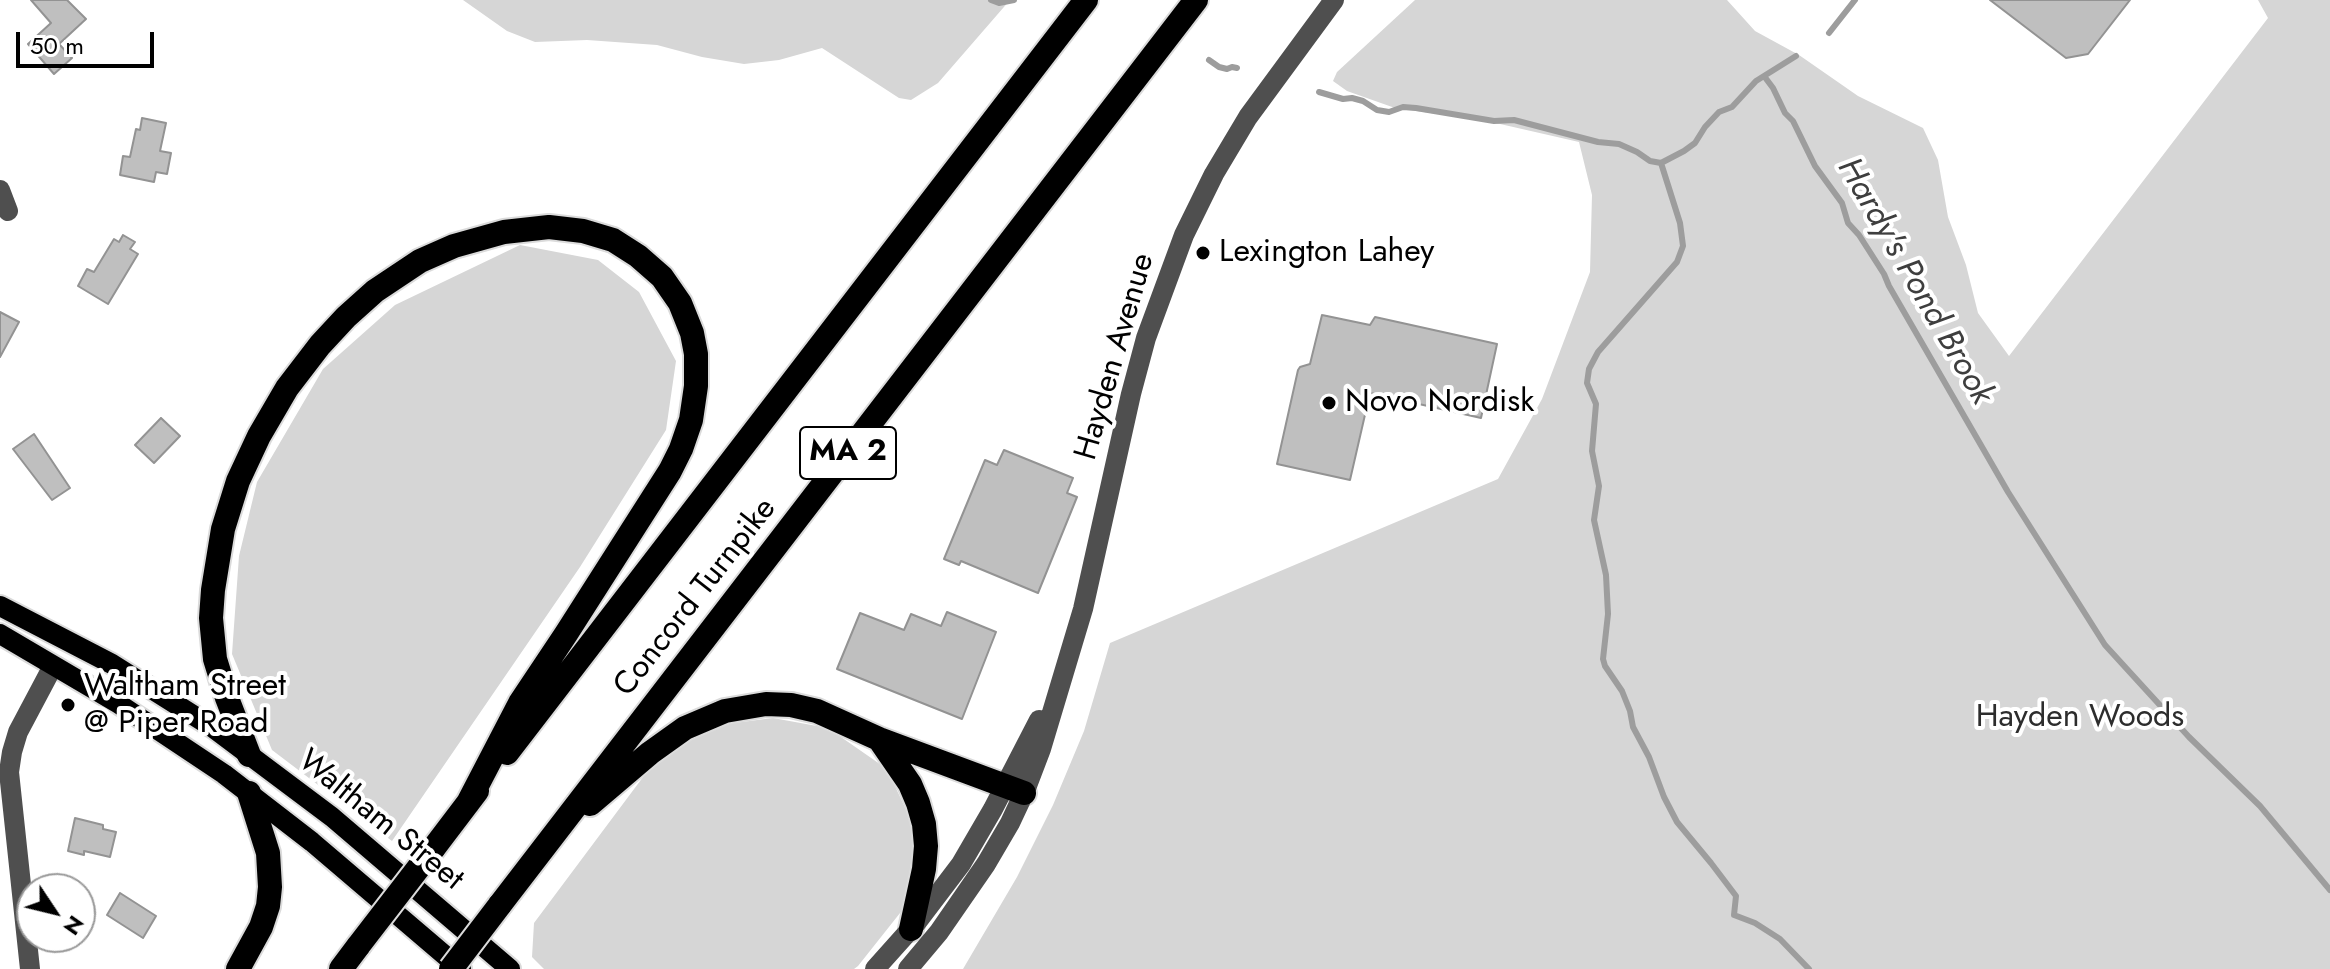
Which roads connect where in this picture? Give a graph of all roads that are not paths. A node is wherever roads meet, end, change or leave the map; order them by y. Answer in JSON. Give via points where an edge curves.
{"nodes":[{"id":1,"x":1086,"y":0,"type":"edge"},
{"id":2,"x":1196,"y":0,"type":"edge"},
{"id":3,"x":1334,"y":0,"type":"edge"},
{"id":4,"x":0,"y":190,"type":"edge"},
{"id":5,"x":8,"y":211,"type":"dead end"},
{"id":6,"x":0,"y":606,"type":"edge"},
{"id":7,"x":0,"y":634,"type":"edge"},
{"id":8,"x":68,"y":641,"type":"junction"},
{"id":9,"x":53,"y":666,"type":"junction"},
{"id":10,"x":879,"y":739,"type":"junction"},
{"id":11,"x":249,"y":755,"type":"junction"},
{"id":12,"x":1015,"y":790,"type":"junction"},
{"id":13,"x":249,"y":793,"type":"junction"},
{"id":14,"x":468,"y":803,"type":"junction"},
{"id":15,"x":552,"y":837,"type":"junction"},
{"id":16,"x":911,"y":929,"type":"junction"},
{"id":17,"x":30,"y":969,"type":"edge"},
{"id":18,"x":238,"y":969,"type":"edge"},
{"id":19,"x":341,"y":969,"type":"edge"},
{"id":20,"x":451,"y":969,"type":"edge"},
{"id":21,"x":461,"y":969,"type":"edge"},
{"id":22,"x":510,"y":969,"type":"edge"},
{"id":23,"x":875,"y":969,"type":"edge"},
{"id":24,"x":908,"y":969,"type":"edge"}],
"edges":[{"from":1,"to":14,"type":"highway","name":"Concord Turnpike","number":"MA 2"},
{"from":2,"to":15,"type":"highway","name":"Concord Turnpike","number":"MA 2"},
{"from":3,"to":12,"type":"street","name":"Hayden Avenue","via":[[1248,117],[1184,235],[1142,351],[1083,609]]},
{"from":4,"to":5,"type":"street"},
{"from":6,"to":8,"type":"main road","name":"Waltham Street"},
{"from":7,"to":9,"type":"main road","name":"Waltham Street"},
{"from":8,"to":9,"type":"main road"},
{"from":8,"to":11,"type":"main road","name":"Waltham Street","via":[[156,691]]},
{"from":9,"to":13,"type":"main road","name":"Waltham Street"},
{"from":9,"to":17,"type":"street","via":[[18,732],[9,772]]},
{"from":10,"to":12,"type":"highway"},
{"from":10,"to":15,"type":"highway","via":[[791,705],[725,711],[661,744]]},
{"from":10,"to":16,"type":"highway","via":[[910,784],[924,824],[924,869]]},
{"from":11,"to":14,"type":"highway","via":[[215,659],[213,590],[238,481],[287,388],[346,317],[420,261],[504,232],[549,227],[583,231],[613,240],[638,256],[680,303],[696,354],[691,420],[670,471],[520,703]]},
{"from":11,"to":22,"type":"main road","name":"Waltham Street","via":[[332,817]]},
{"from":12,"to":16,"type":"street","name":"Hayden Avenue"},
{"from":12,"to":24,"type":"street","name":"Hayden Avenue","via":[[997,847]]},
{"from":13,"to":18,"type":"highway","via":[[268,853],[270,887],[261,927]]},
{"from":13,"to":21,"type":"main road","name":"Waltham Street"},
{"from":14,"to":19,"type":"highway","name":"Concord Turnpike","number":"MA 2","bridge":true},
{"from":15,"to":20,"type":"highway","name":"Concord Turnpike","number":"MA 2","bridge":true},
{"from":16,"to":23,"type":"street","name":"Hayden Avenue"}]}
